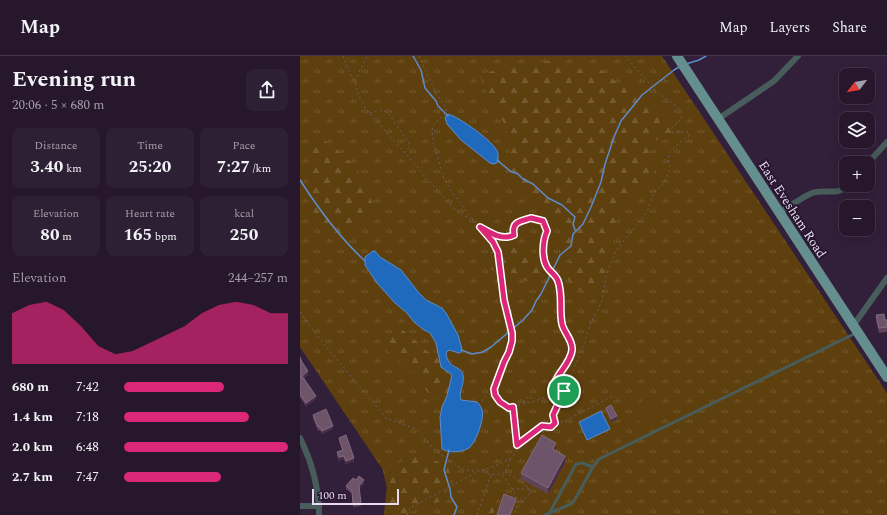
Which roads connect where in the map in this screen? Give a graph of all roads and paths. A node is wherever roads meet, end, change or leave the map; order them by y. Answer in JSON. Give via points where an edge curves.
{"nodes":[{"id":1,"x":343,"y":56,"type":"edge"},
{"id":2,"x":367,"y":56,"type":"edge"},
{"id":3,"x":419,"y":56,"type":"edge"},
{"id":4,"x":625,"y":56,"type":"edge"},
{"id":5,"x":677,"y":56,"type":"edge"},
{"id":6,"x":798,"y":56,"type":"edge"},
{"id":7,"x":355,"y":81,"type":"junction"},
{"id":8,"x":370,"y":113,"type":"junction"},
{"id":9,"x":718,"y":119,"type":"junction"},
{"id":10,"x":887,"y":142,"type":"edge"},
{"id":11,"x":404,"y":152,"type":"junction"},
{"id":12,"x":875,"y":156,"type":"edge"},
{"id":13,"x":839,"y":190,"type":"edge"},
{"id":14,"x":780,"y":213,"type":"junction"},
{"id":15,"x":524,"y":221,"type":"junction"},
{"id":16,"x":476,"y":222,"type":"junction"},
{"id":17,"x":480,"y":227,"type":"junction"},
{"id":18,"x":514,"y":235,"type":"junction"},
{"id":19,"x":887,"y":278,"type":"edge"},
{"id":20,"x":300,"y":312,"type":"edge"},
{"id":21,"x":856,"y":329,"type":"junction"},
{"id":22,"x":887,"y":377,"type":"edge"},
{"id":23,"x":494,"y":391,"type":"junction"},
{"id":24,"x":564,"y":391,"type":"junction"},
{"id":25,"x":553,"y":395,"type":"junction"},
{"id":26,"x":613,"y":396,"type":"dead end"},
{"id":27,"x":482,"y":401,"type":"dead end"},
{"id":28,"x":534,"y":401,"type":"junction"},
{"id":29,"x":525,"y":403,"type":"junction"},
{"id":30,"x":513,"y":407,"type":"junction"},
{"id":31,"x":555,"y":423,"type":"junction"},
{"id":32,"x":551,"y":427,"type":"junction"},
{"id":33,"x":536,"y":431,"type":"junction"},
{"id":34,"x":300,"y":438,"type":"edge"},
{"id":35,"x":517,"y":445,"type":"junction"},
{"id":36,"x":512,"y":458,"type":"junction"},
{"id":37,"x":593,"y":467,"type":"junction"},
{"id":38,"x":484,"y":470,"type":"junction"},
{"id":39,"x":477,"y":471,"type":"junction"},
{"id":40,"x":505,"y":472,"type":"junction"},
{"id":41,"x":491,"y":474,"type":"junction"},
{"id":42,"x":502,"y":475,"type":"junction"},
{"id":43,"x":512,"y":488,"type":"junction"},
{"id":44,"x":530,"y":489,"type":"junction"},
{"id":45,"x":300,"y":506,"type":"edge"},
{"id":46,"x":319,"y":506,"type":"junction"},
{"id":47,"x":516,"y":510,"type":"junction"},
{"id":48,"x":549,"y":513,"type":"junction"},
{"id":49,"x":319,"y":515,"type":"edge"},
{"id":50,"x":407,"y":515,"type":"edge"},
{"id":51,"x":477,"y":515,"type":"edge"},
{"id":52,"x":514,"y":515,"type":"edge"},
{"id":53,"x":545,"y":515,"type":"edge"}],
"edges":[{"from":1,"to":7,"type":"path"},
{"from":2,"to":7,"type":"path"},
{"from":3,"to":16,"type":"path","via":[[447,112],[435,122],[432,130],[444,179]]},
{"from":4,"to":24,"type":"path","via":[[656,90],[680,109],[681,119],[671,129],[673,133],[686,132],[689,136],[669,153],[670,169],[665,182],[654,192],[647,212],[614,255],[606,277],[602,300]]},
{"from":5,"to":9,"type":"main road","name":"East Evesham Road"},
{"from":6,"to":9,"type":"street","via":[[774,80]]},
{"from":7,"to":8,"type":"path","via":[[358,94]]},
{"from":8,"to":11,"type":"path"},
{"from":8,"to":11,"type":"path","via":[[381,110],[388,113],[409,143]]},
{"from":9,"to":14,"type":"main road","name":"East Evesham Road"},
{"from":10,"to":12,"type":"street"},
{"from":11,"to":16,"type":"path","via":[[456,211]]},
{"from":13,"to":14,"type":"street","via":[[815,192]]},
{"from":14,"to":21,"type":"main road","name":"East Evesham Road"},
{"from":15,"to":18,"type":"path"},
{"from":15,"to":18,"type":"path","via":[[521,220],[514,227]]},
{"from":15,"to":25,"type":"path","via":[[531,218],[543,221],[547,231],[544,237],[544,261],[558,281],[562,325],[570,338],[572,350],[556,380]]},
{"from":16,"to":17,"type":"path"},
{"from":17,"to":18,"type":"path","via":[[497,236],[506,238]]},
{"from":17,"to":23,"type":"path","via":[[498,252],[504,300],[512,333],[509,352]]},
{"from":19,"to":21,"type":"street"},
{"from":20,"to":39,"type":"path","via":[[386,418],[416,429],[437,452],[459,467]]},
{"from":21,"to":22,"type":"main road","name":"East Evesham Road"},
{"from":21,"to":37,"type":"lane","via":[[599,459]]},
{"from":23,"to":27,"type":"path"},
{"from":23,"to":30,"type":"path","via":[[500,402],[509,408]]},
{"from":24,"to":25,"type":"path"},
{"from":24,"to":31,"type":"path","via":[[553,415]]},
{"from":25,"to":28,"type":"path"},
{"from":26,"to":31,"type":"path","via":[[565,421]]},
{"from":28,"to":29,"type":"path"},
{"from":28,"to":29,"type":"path","via":[[528,397]]},
{"from":29,"to":30,"type":"path"},
{"from":30,"to":35,"type":"path"},
{"from":31,"to":32,"type":"path"},
{"from":32,"to":33,"type":"path","via":[[542,426]]},
{"from":32,"to":33,"type":"path","via":[[549,431]]},
{"from":33,"to":35,"type":"path"},
{"from":34,"to":46,"type":"street","via":[[313,470]]},
{"from":35,"to":36,"type":"path"},
{"from":36,"to":38,"type":"path"},
{"from":36,"to":40,"type":"path"},
{"from":37,"to":48,"type":"lane","via":[[574,501]]},
{"from":37,"to":48,"type":"lane","via":[[582,463],[576,464]]},
{"from":38,"to":39,"type":"path"},
{"from":38,"to":41,"type":"path"},
{"from":39,"to":50,"type":"path","via":[[410,508]]},
{"from":40,"to":42,"type":"path"},
{"from":40,"to":44,"type":"path"},
{"from":41,"to":42,"type":"path"},
{"from":41,"to":51,"type":"path"},
{"from":42,"to":43,"type":"path"},
{"from":43,"to":44,"type":"path"},
{"from":43,"to":47,"type":"path","via":[[517,498]]},
{"from":44,"to":47,"type":"path"},
{"from":45,"to":46,"type":"street"},
{"from":46,"to":49,"type":"street"},
{"from":47,"to":52,"type":"path"},
{"from":48,"to":53,"type":"lane"}]}
